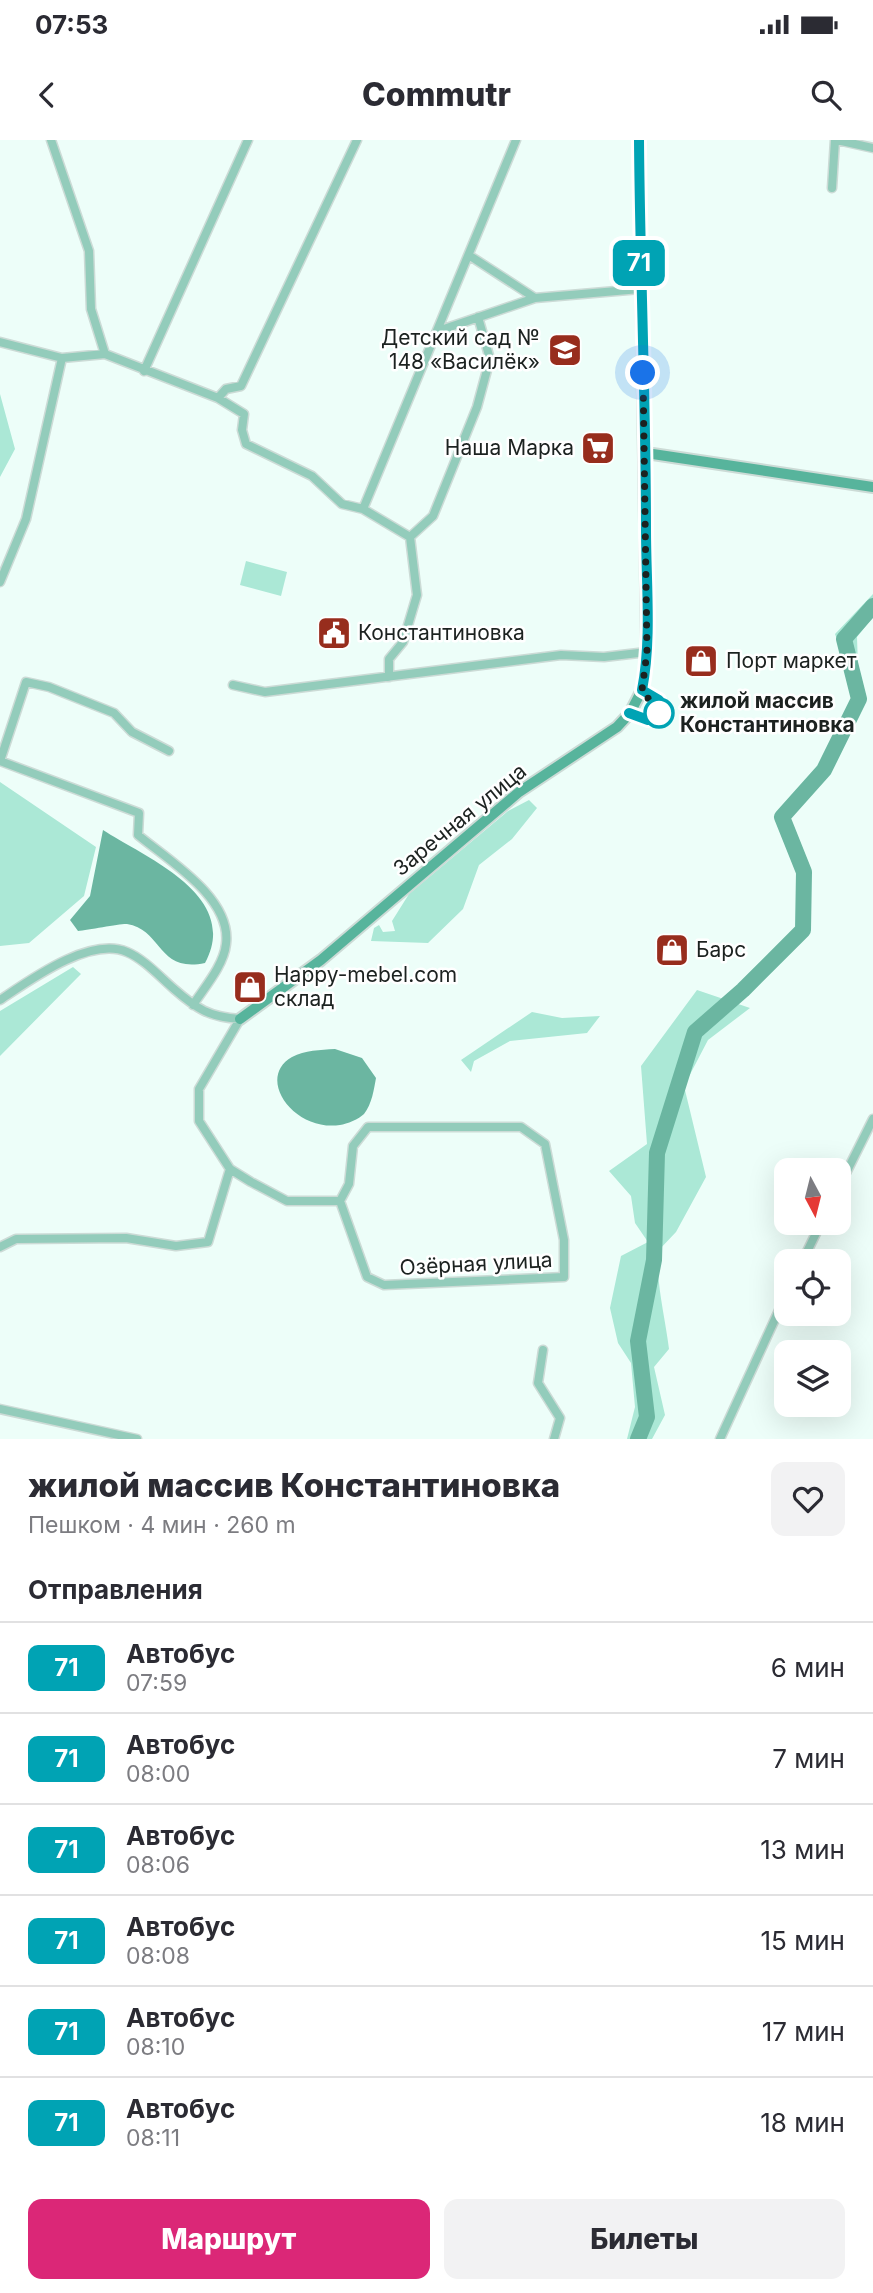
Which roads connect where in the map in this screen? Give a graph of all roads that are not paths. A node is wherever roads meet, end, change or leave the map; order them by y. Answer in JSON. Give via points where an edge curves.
{"nodes":[{"id":1,"x":51,"y":140,"type":"edge"},
{"id":2,"x":248,"y":140,"type":"edge"},
{"id":3,"x":357,"y":140,"type":"edge"},
{"id":4,"x":516,"y":140,"type":"edge"},
{"id":5,"x":639,"y":140,"type":"edge"},
{"id":6,"x":836,"y":140,"type":"edge"},
{"id":7,"x":873,"y":148,"type":"edge"},
{"id":8,"x":832,"y":188,"type":"dead end"},
{"id":9,"x":470,"y":256,"type":"junction"},
{"id":10,"x":639,"y":289,"type":"junction"},
{"id":11,"x":535,"y":298,"type":"junction"},
{"id":12,"x":478,"y":317,"type":"junction"},
{"id":13,"x":438,"y":331,"type":"junction"},
{"id":14,"x":0,"y":342,"type":"edge"},
{"id":15,"x":105,"y":354,"type":"junction"},
{"id":16,"x":62,"y":358,"type":"junction"},
{"id":17,"x":144,"y":371,"type":"junction"},
{"id":18,"x":218,"y":398,"type":"junction"},
{"id":19,"x":646,"y":453,"type":"junction"},
{"id":20,"x":873,"y":487,"type":"edge"},
{"id":21,"x":363,"y":509,"type":"junction"},
{"id":22,"x":410,"y":537,"type":"junction"},
{"id":23,"x":0,"y":552,"type":"edge"},
{"id":24,"x":10,"y":554,"type":"junction"},
{"id":25,"x":0,"y":582,"type":"edge"},
{"id":26,"x":647,"y":652,"type":"junction"},
{"id":27,"x":389,"y":677,"type":"junction"},
{"id":28,"x":233,"y":685,"type":"dead end"},
{"id":29,"x":169,"y":751,"type":"dead end"},
{"id":30,"x":0,"y":1000,"type":"edge"},
{"id":31,"x":193,"y":1005,"type":"junction"},
{"id":32,"x":240,"y":1019,"type":"junction"},
{"id":33,"x":873,"y":1119,"type":"edge"},
{"id":34,"x":851,"y":1163,"type":"edge"},
{"id":35,"x":230,"y":1169,"type":"junction"},
{"id":36,"x":340,"y":1201,"type":"junction"},
{"id":37,"x":0,"y":1247,"type":"edge"},
{"id":38,"x":774,"y":1321,"type":"edge"},
{"id":39,"x":543,"y":1350,"type":"dead end"},
{"id":40,"x":0,"y":1409,"type":"edge"},
{"id":41,"x":137,"y":1439,"type":"edge"},
{"id":42,"x":554,"y":1439,"type":"edge"},
{"id":43,"x":720,"y":1439,"type":"edge"}],
"edges":[{"from":1,"to":15,"type":"street","via":[[89,251],[91,309]]},
{"from":2,"to":17,"type":"street"},
{"from":3,"to":18,"type":"street","via":[[241,386],[226,389]]},
{"from":4,"to":9,"type":"street"},
{"from":5,"to":10,"type":"street","name":"Заречная улица"},
{"from":6,"to":7,"type":"street"},
{"from":6,"to":8,"type":"street"},
{"from":9,"to":11,"type":"street"},
{"from":9,"to":13,"type":"street"},
{"from":10,"to":11,"type":"street"},
{"from":10,"to":19,"type":"street","name":"Заречная улица"},
{"from":11,"to":12,"type":"street"},
{"from":12,"to":13,"type":"street"},
{"from":12,"to":22,"type":"street","via":[[490,359],[477,407],[433,516]]},
{"from":13,"to":21,"type":"street"},
{"from":14,"to":16,"type":"street"},
{"from":15,"to":16,"type":"street"},
{"from":15,"to":17,"type":"street"},
{"from":16,"to":24,"type":"street","via":[[26,519]]},
{"from":17,"to":18,"type":"street"},
{"from":18,"to":21,"type":"street","via":[[244,414],[246,444],[312,476],[342,505]]},
{"from":19,"to":20,"type":"street"},
{"from":19,"to":26,"type":"street","name":"Заречная улица"},
{"from":21,"to":22,"type":"street"},
{"from":22,"to":27,"type":"street","via":[[417,595],[403,642],[389,659]]},
{"from":23,"to":24,"type":"street"},
{"from":24,"to":25,"type":"street"},
{"from":26,"to":27,"type":"street","via":[[561,655]]},
{"from":26,"to":32,"type":"street","name":"Заречная улица","via":[[642,690],[617,727],[519,792],[321,960]]},
{"from":27,"to":28,"type":"street","via":[[265,692]]},
{"from":29,"to":31,"type":"street","via":[[132,732],[114,713],[26,682],[0,761],[139,813],[138,835],[207,891],[221,917],[226,943],[214,973]]},
{"from":30,"to":31,"type":"street","via":[[60,961],[94,951],[126,951]]},
{"from":31,"to":32,"type":"street","via":[[215,1017]]},
{"from":32,"to":35,"type":"street","via":[[199,1089],[198,1121]]},
{"from":33,"to":34,"type":"street"},
{"from":35,"to":36,"type":"street","via":[[287,1201]]},
{"from":35,"to":37,"type":"street","via":[[208,1242],[176,1246],[126,1237],[16,1239]]},
{"from":36,"to":36,"type":"street","name":"Озёрная улица","via":[[366,1277],[384,1285],[564,1277],[564,1240],[545,1144],[521,1127],[368,1127],[353,1146],[349,1184]]},
{"from":38,"to":43,"type":"street"},
{"from":39,"to":42,"type":"street","via":[[538,1382],[560,1418]]},
{"from":40,"to":41,"type":"street"}]}
